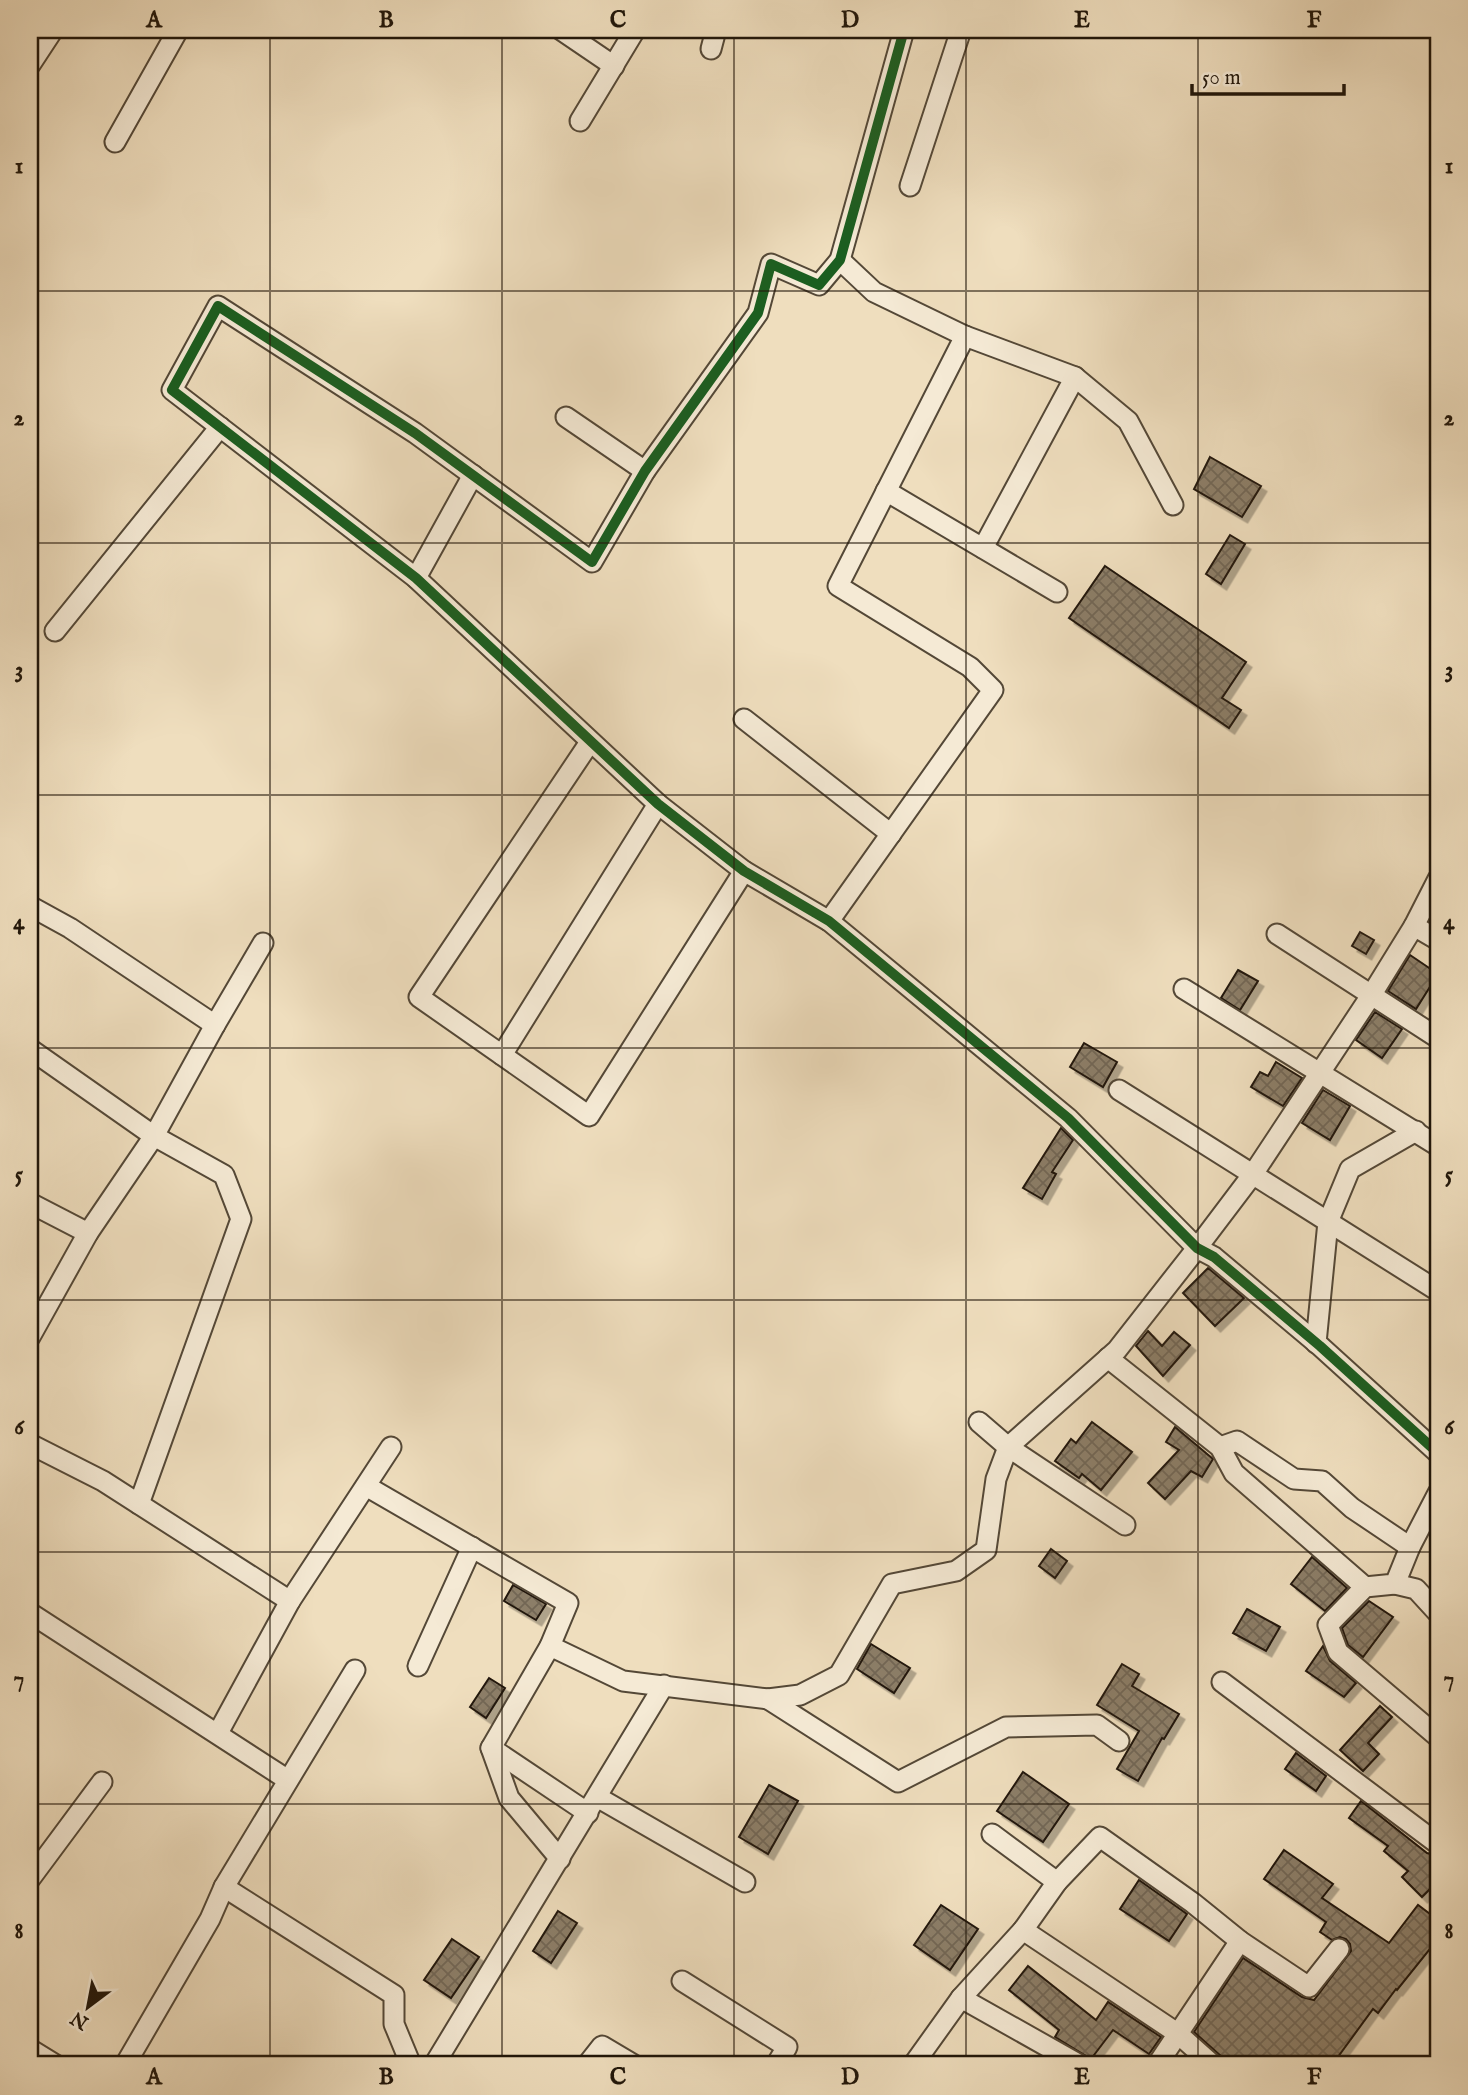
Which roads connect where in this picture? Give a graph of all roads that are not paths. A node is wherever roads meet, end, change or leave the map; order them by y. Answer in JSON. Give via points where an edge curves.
{"nodes":[{"id":1,"x":54,"y":30,"type":"edge"},
{"id":2,"x":178,"y":30,"type":"edge"},
{"id":3,"x":561,"y":30,"type":"edge"},
{"id":4,"x":635,"y":30,"type":"edge"},
{"id":5,"x":904,"y":30,"type":"edge"},
{"id":6,"x":961,"y":30,"type":"edge"},
{"id":7,"x":30,"y":65,"type":"edge"},
{"id":8,"x":614,"y":66,"type":"junction"},
{"id":9,"x":580,"y":121,"type":"dead end"},
{"id":10,"x":115,"y":142,"type":"dead end"},
{"id":11,"x":910,"y":186,"type":"dead end"},
{"id":12,"x":840,"y":260,"type":"junction"},
{"id":13,"x":965,"y":337,"type":"junction"},
{"id":14,"x":1075,"y":377,"type":"junction"},
{"id":15,"x":566,"y":417,"type":"dead end"},
{"id":16,"x":220,"y":427,"type":"junction"},
{"id":17,"x":645,"y":471,"type":"junction"},
{"id":18,"x":473,"y":475,"type":"junction"},
{"id":19,"x":886,"y":491,"type":"junction"},
{"id":20,"x":1173,"y":505,"type":"dead end"},
{"id":21,"x":984,"y":548,"type":"junction"},
{"id":22,"x":416,"y":578,"type":"junction"},
{"id":23,"x":1057,"y":592,"type":"dead end"},
{"id":24,"x":55,"y":631,"type":"dead end"},
{"id":25,"x":744,"y":719,"type":"dead end"},
{"id":26,"x":590,"y":742,"type":"junction"},
{"id":27,"x":658,"y":804,"type":"junction"},
{"id":28,"x":891,"y":834,"type":"junction"},
{"id":29,"x":744,"y":871,"type":"junction"},
{"id":30,"x":1438,"y":879,"type":"edge"},
{"id":31,"x":30,"y":906,"type":"edge"},
{"id":32,"x":829,"y":920,"type":"junction"},
{"id":33,"x":1414,"y":926,"type":"junction"},
{"id":34,"x":1277,"y":934,"type":"dead end"},
{"id":35,"x":1438,"y":940,"type":"edge"},
{"id":36,"x":263,"y":943,"type":"dead end"},
{"id":37,"x":1184,"y":989,"type":"dead end"},
{"id":38,"x":1372,"y":994,"type":"junction"},
{"id":39,"x":215,"y":1025,"type":"junction"},
{"id":40,"x":1438,"y":1038,"type":"edge"},
{"id":41,"x":30,"y":1049,"type":"edge"},
{"id":42,"x":502,"y":1055,"type":"junction"},
{"id":43,"x":1318,"y":1074,"type":"junction"},
{"id":44,"x":1119,"y":1090,"type":"dead end"},
{"id":45,"x":1416,"y":1131,"type":"junction"},
{"id":46,"x":154,"y":1136,"type":"junction"},
{"id":47,"x":1438,"y":1146,"type":"edge"},
{"id":48,"x":1253,"y":1174,"type":"junction"},
{"id":49,"x":30,"y":1203,"type":"edge"},
{"id":50,"x":1328,"y":1222,"type":"junction"},
{"id":51,"x":88,"y":1233,"type":"junction"},
{"id":52,"x":1197,"y":1248,"type":"junction"},
{"id":53,"x":1438,"y":1291,"type":"edge"},
{"id":54,"x":30,"y":1337,"type":"edge"},
{"id":55,"x":1316,"y":1343,"type":"junction"},
{"id":56,"x":1108,"y":1358,"type":"junction"},
{"id":57,"x":979,"y":1422,"type":"dead end"},
{"id":58,"x":30,"y":1444,"type":"edge"},
{"id":59,"x":391,"y":1447,"type":"dead end"},
{"id":60,"x":1008,"y":1447,"type":"junction"},
{"id":61,"x":1220,"y":1447,"type":"junction"},
{"id":62,"x":1438,"y":1454,"type":"edge"},
{"id":63,"x":366,"y":1486,"type":"junction"},
{"id":64,"x":1438,"y":1493,"type":"edge"},
{"id":65,"x":139,"y":1504,"type":"junction"},
{"id":66,"x":1125,"y":1525,"type":"dead end"},
{"id":67,"x":472,"y":1547,"type":"junction"},
{"id":68,"x":1410,"y":1547,"type":"junction"},
{"id":69,"x":1395,"y":1584,"type":"junction"},
{"id":70,"x":1365,"y":1587,"type":"junction"},
{"id":71,"x":290,"y":1601,"type":"junction"},
{"id":72,"x":1438,"y":1613,"type":"edge"},
{"id":73,"x":30,"y":1614,"type":"edge"},
{"id":74,"x":550,"y":1646,"type":"junction"},
{"id":75,"x":418,"y":1666,"type":"dead end"},
{"id":76,"x":355,"y":1670,"type":"dead end"},
{"id":77,"x":1222,"y":1682,"type":"dead end"},
{"id":78,"x":664,"y":1685,"type":"junction"},
{"id":79,"x":768,"y":1699,"type":"junction"},
{"id":80,"x":218,"y":1734,"type":"junction"},
{"id":81,"x":1438,"y":1737,"type":"edge"},
{"id":82,"x":1119,"y":1741,"type":"dead end"},
{"id":83,"x":491,"y":1748,"type":"junction"},
{"id":84,"x":288,"y":1780,"type":"junction"},
{"id":85,"x":102,"y":1783,"type":"dead end"},
{"id":86,"x":593,"y":1805,"type":"junction"},
{"id":87,"x":992,"y":1834,"type":"dead end"},
{"id":88,"x":1438,"y":1844,"type":"edge"},
{"id":89,"x":560,"y":1859,"type":"junction"},
{"id":90,"x":30,"y":1879,"type":"edge"},
{"id":91,"x":1057,"y":1881,"type":"junction"},
{"id":92,"x":745,"y":1882,"type":"dead end"},
{"id":93,"x":223,"y":1887,"type":"junction"},
{"id":94,"x":1023,"y":1930,"type":"junction"},
{"id":95,"x":1240,"y":1941,"type":"junction"},
{"id":96,"x":1339,"y":1948,"type":"dead end"},
{"id":97,"x":682,"y":1981,"type":"dead end"},
{"id":98,"x":961,"y":1998,"type":"junction"},
{"id":99,"x":1177,"y":2033,"type":"junction"},
{"id":100,"x":30,"y":2049,"type":"edge"},
{"id":101,"x":56,"y":2065,"type":"edge"},
{"id":102,"x":125,"y":2065,"type":"edge"},
{"id":103,"x":411,"y":2065,"type":"edge"},
{"id":104,"x":433,"y":2065,"type":"edge"},
{"id":105,"x":587,"y":2065,"type":"edge"},
{"id":106,"x":634,"y":2065,"type":"edge"},
{"id":107,"x":776,"y":2065,"type":"edge"},
{"id":108,"x":912,"y":2065,"type":"edge"},
{"id":109,"x":1080,"y":2065,"type":"edge"},
{"id":110,"x":1157,"y":2065,"type":"edge"},
{"id":111,"x":1213,"y":2065,"type":"edge"}],
"edges":[{"from":1,"to":7,"type":"street"},
{"from":2,"to":10,"type":"street"},
{"from":3,"to":8,"type":"street"},
{"from":4,"to":8,"type":"street"},
{"from":5,"to":12,"type":"street"},
{"from":6,"to":11,"type":"street"},
{"from":8,"to":9,"type":"street"},
{"from":12,"to":13,"type":"street","via":[[874,292]]},
{"from":12,"to":17,"type":"street","via":[[819,285],[771,264],[758,313]]},
{"from":13,"to":14,"type":"street"},
{"from":13,"to":19,"type":"street"},
{"from":14,"to":20,"type":"street","via":[[1128,421]]},
{"from":14,"to":21,"type":"street"},
{"from":15,"to":17,"type":"street"},
{"from":16,"to":18,"type":"street","via":[[172,390],[218,306]]},
{"from":16,"to":22,"type":"street"},
{"from":16,"to":24,"type":"street"},
{"from":17,"to":18,"type":"street","via":[[592,562]]},
{"from":18,"to":22,"type":"street"},
{"from":19,"to":21,"type":"street"},
{"from":19,"to":28,"type":"street","via":[[838,586],[971,667],[993,690]]},
{"from":21,"to":23,"type":"street"},
{"from":22,"to":26,"type":"street"},
{"from":25,"to":28,"type":"street"},
{"from":26,"to":27,"type":"street"},
{"from":26,"to":42,"type":"street","via":[[419,997]]},
{"from":27,"to":29,"type":"street"},
{"from":27,"to":42,"type":"street"},
{"from":28,"to":32,"type":"street"},
{"from":29,"to":32,"type":"street"},
{"from":29,"to":42,"type":"street","via":[[589,1115]]},
{"from":30,"to":33,"type":"street"},
{"from":31,"to":39,"type":"street"},
{"from":32,"to":52,"type":"street","via":[[1068,1118]]},
{"from":33,"to":35,"type":"street"},
{"from":33,"to":38,"type":"street"},
{"from":34,"to":38,"type":"street"},
{"from":36,"to":39,"type":"street"},
{"from":37,"to":43,"type":"street"},
{"from":38,"to":40,"type":"street"},
{"from":38,"to":43,"type":"street"},
{"from":39,"to":46,"type":"street"},
{"from":41,"to":46,"type":"street"},
{"from":43,"to":45,"type":"street"},
{"from":43,"to":48,"type":"street"},
{"from":44,"to":48,"type":"street"},
{"from":45,"to":47,"type":"street"},
{"from":45,"to":50,"type":"street","via":[[1350,1168]]},
{"from":46,"to":51,"type":"street"},
{"from":46,"to":65,"type":"street","via":[[224,1175],[241,1219]]},
{"from":48,"to":50,"type":"street"},
{"from":48,"to":52,"type":"street"},
{"from":49,"to":51,"type":"street"},
{"from":50,"to":53,"type":"street"},
{"from":50,"to":55,"type":"street"},
{"from":51,"to":54,"type":"street"},
{"from":52,"to":55,"type":"street","via":[[1214,1257]]},
{"from":52,"to":56,"type":"street"},
{"from":55,"to":62,"type":"street"},
{"from":56,"to":60,"type":"street"},
{"from":56,"to":61,"type":"street"},
{"from":57,"to":60,"type":"street"},
{"from":58,"to":65,"type":"street"},
{"from":59,"to":63,"type":"street"},
{"from":60,"to":66,"type":"street"},
{"from":60,"to":79,"type":"street","via":[[996,1479],[986,1550],[956,1572],[892,1584],[839,1675],[800,1695]]},
{"from":61,"to":68,"type":"street","via":[[1237,1441],[1294,1479],[1322,1481],[1352,1508]]},
{"from":61,"to":70,"type":"street","via":[[1234,1473]]},
{"from":63,"to":67,"type":"street"},
{"from":63,"to":71,"type":"street"},
{"from":64,"to":68,"type":"street"},
{"from":65,"to":71,"type":"street"},
{"from":67,"to":74,"type":"street","via":[[568,1603]]},
{"from":67,"to":75,"type":"street"},
{"from":68,"to":69,"type":"street"},
{"from":69,"to":70,"type":"street"},
{"from":69,"to":72,"type":"street","via":[[1416,1589]]},
{"from":70,"to":81,"type":"street","via":[[1328,1625],[1338,1652]]},
{"from":71,"to":80,"type":"street"},
{"from":73,"to":80,"type":"street"},
{"from":74,"to":78,"type":"street","via":[[623,1681]]},
{"from":74,"to":83,"type":"street"},
{"from":76,"to":84,"type":"street"},
{"from":77,"to":88,"type":"street"},
{"from":78,"to":79,"type":"street"},
{"from":78,"to":86,"type":"street"},
{"from":79,"to":82,"type":"street","via":[[898,1782],[1006,1727],[1097,1725]]},
{"from":80,"to":84,"type":"street"},
{"from":83,"to":86,"type":"street"},
{"from":83,"to":89,"type":"street","via":[[509,1798]]},
{"from":84,"to":93,"type":"street"},
{"from":85,"to":90,"type":"street"},
{"from":86,"to":89,"type":"street"},
{"from":86,"to":92,"type":"street"},
{"from":87,"to":91,"type":"street"},
{"from":89,"to":104,"type":"street"},
{"from":91,"to":94,"type":"street"},
{"from":91,"to":95,"type":"street","via":[[1100,1837]]},
{"from":93,"to":102,"type":"street","via":[[210,1919]]},
{"from":93,"to":103,"type":"street","via":[[394,1995],[394,2024]]},
{"from":94,"to":98,"type":"street"},
{"from":94,"to":99,"type":"street"},
{"from":95,"to":96,"type":"street","via":[[1309,1987]]},
{"from":95,"to":99,"type":"street"},
{"from":97,"to":107,"type":"street","via":[[787,2048]]},
{"from":98,"to":108,"type":"street"},
{"from":98,"to":109,"type":"street"},
{"from":99,"to":110,"type":"street"},
{"from":99,"to":111,"type":"street"},
{"from":100,"to":101,"type":"street"},
{"from":105,"to":106,"type":"street","via":[[602,2046]]}]}
